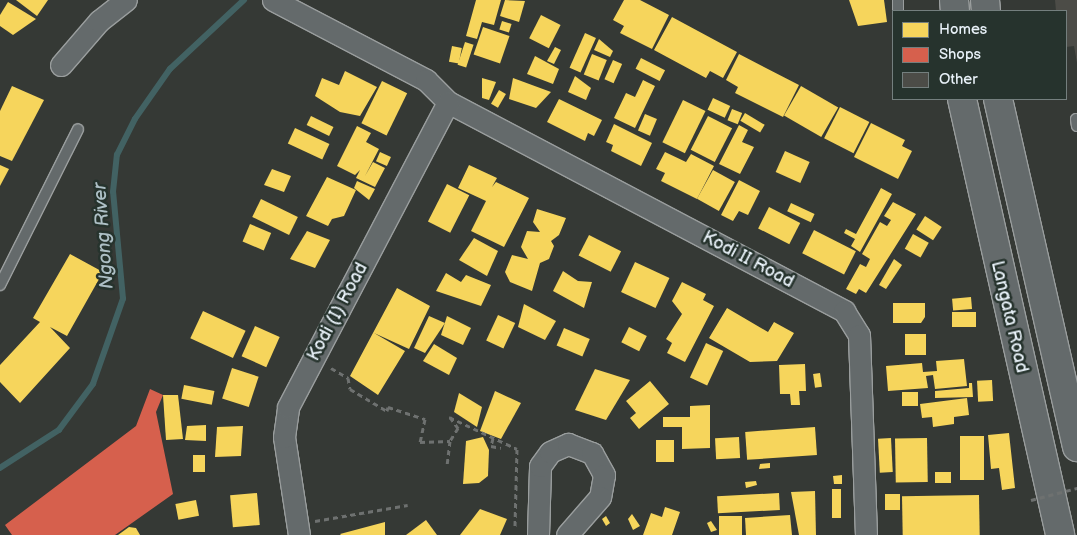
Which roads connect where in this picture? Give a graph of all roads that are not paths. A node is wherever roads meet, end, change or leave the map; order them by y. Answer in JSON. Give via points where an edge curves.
{"nodes":[{"id":1,"x":111,"y":0,"type":"edge"},
{"id":2,"x":126,"y":0,"type":"edge"},
{"id":3,"x":274,"y":0,"type":"edge"},
{"id":4,"x":99,"y":21,"type":"junction"},
{"id":5,"x":61,"y":65,"type":"dead end"},
{"id":6,"x":962,"y":100,"type":"edge"},
{"id":7,"x":998,"y":100,"type":"edge"},
{"id":8,"x":448,"y":102,"type":"junction"},
{"id":9,"x":78,"y":129,"type":"dead end"},
{"id":10,"x":0,"y":285,"type":"edge"},
{"id":11,"x":1077,"y":447,"type":"edge"},
{"id":12,"x":298,"y":529,"type":"edge"},
{"id":13,"x":538,"y":535,"type":"edge"},
{"id":14,"x":567,"y":535,"type":"edge"},
{"id":15,"x":866,"y":535,"type":"edge"},
{"id":16,"x":1060,"y":535,"type":"edge"}],
"edges":[{"from":1,"to":4,"type":"lane"},
{"from":2,"to":4,"type":"street"},
{"from":3,"to":8,"type":"street","via":[[426,80]]},
{"from":4,"to":5,"type":"street"},
{"from":6,"to":16,"type":"main road","name":"Langata Road"},
{"from":7,"to":11,"type":"main road","name":"Langata Road"},
{"from":8,"to":12,"type":"street","name":"Kodi (I) Road","via":[[288,407],[284,437]]},
{"from":8,"to":15,"type":"street","name":"Kodi II Road","via":[[844,311],[853,320],[862,370]]},
{"from":9,"to":10,"type":"lane"},
{"from":13,"to":14,"type":"street","via":[[540,466],[550,452],[568,444],[592,453],[604,475],[600,496]]}]}
